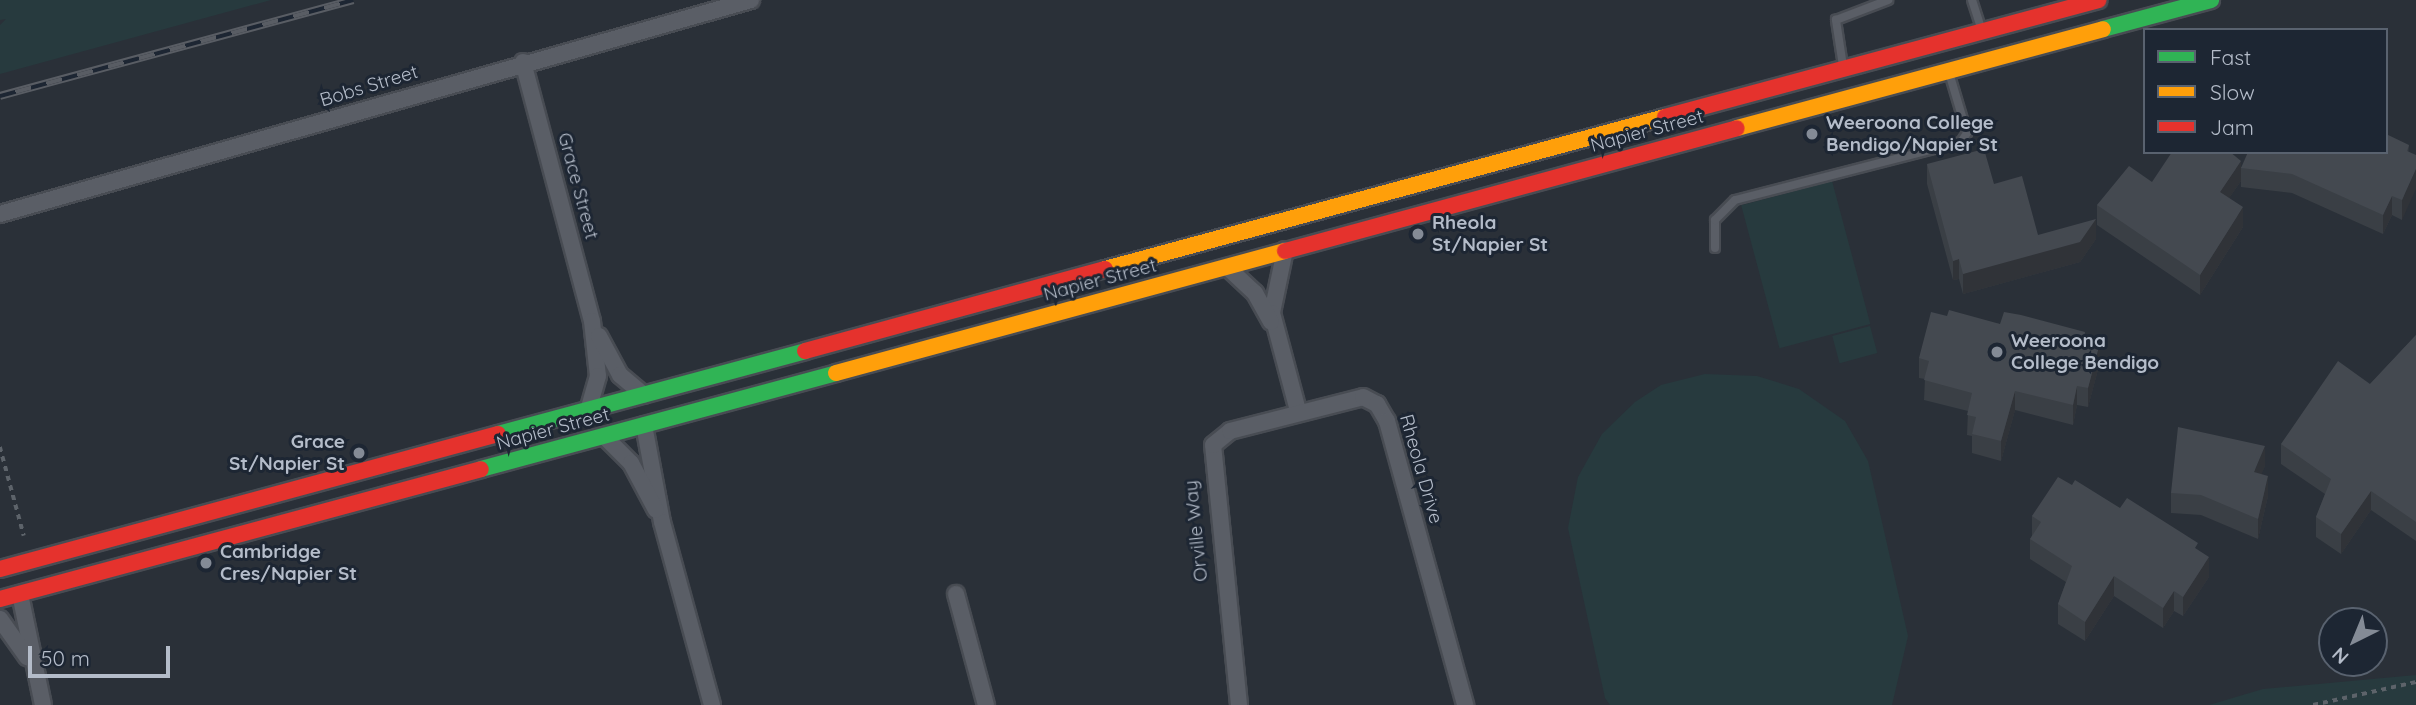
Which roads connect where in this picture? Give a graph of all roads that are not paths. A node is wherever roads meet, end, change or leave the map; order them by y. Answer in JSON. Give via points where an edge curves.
{"nodes":[{"id":1,"x":751,"y":0,"type":"edge"},
{"id":2,"x":1888,"y":0,"type":"edge"},
{"id":3,"x":1972,"y":0,"type":"edge"},
{"id":4,"x":2098,"y":0,"type":"edge"},
{"id":5,"x":2211,"y":0,"type":"edge"},
{"id":6,"x":1982,"y":31,"type":"junction"},
{"id":7,"x":1928,"y":59,"type":"dead end"},
{"id":8,"x":523,"y":62,"type":"junction"},
{"id":9,"x":1944,"y":66,"type":"junction"},
{"id":10,"x":1843,"y":69,"type":"junction"},
{"id":11,"x":1798,"y":80,"type":"junction"},
{"id":12,"x":0,"y":214,"type":"edge"},
{"id":13,"x":1404,"y":218,"type":"junction"},
{"id":14,"x":1255,"y":229,"type":"junction"},
{"id":15,"x":1715,"y":248,"type":"dead end"},
{"id":16,"x":1285,"y":250,"type":"junction"},
{"id":17,"x":1227,"y":267,"type":"junction"},
{"id":18,"x":592,"y":321,"type":"junction"},
{"id":19,"x":1276,"y":334,"type":"junction"},
{"id":20,"x":644,"y":395,"type":"junction"},
{"id":21,"x":588,"y":410,"type":"junction"},
{"id":22,"x":1298,"y":411,"type":"junction"},
{"id":23,"x":644,"y":425,"type":"junction"},
{"id":24,"x":604,"y":436,"type":"junction"},
{"id":25,"x":453,"y":447,"type":"junction"},
{"id":26,"x":524,"y":458,"type":"junction"},
{"id":27,"x":353,"y":474,"type":"junction"},
{"id":28,"x":662,"y":522,"type":"junction"},
{"id":29,"x":0,"y":569,"type":"edge"},
{"id":30,"x":0,"y":583,"type":"edge"},
{"id":31,"x":20,"y":594,"type":"junction"},
{"id":32,"x":956,"y":594,"type":"dead end"},
{"id":33,"x":0,"y":599,"type":"edge"},
{"id":34,"x":0,"y":619,"type":"edge"},
{"id":35,"x":33,"y":669,"type":"junction"},
{"id":36,"x":43,"y":705,"type":"edge"},
{"id":37,"x":712,"y":705,"type":"edge"},
{"id":38,"x":986,"y":705,"type":"edge"},
{"id":39,"x":1239,"y":705,"type":"edge"},
{"id":40,"x":1465,"y":705,"type":"edge"}],
"edges":[{"from":1,"to":8,"type":"street","name":"Bobs Street"},
{"from":2,"to":10,"type":"lane","via":[[1836,20]]},
{"from":3,"to":6,"type":"lane"},
{"from":4,"to":6,"type":"highway","name":"Napier Street"},
{"from":5,"to":9,"type":"highway","name":"Napier Street"},
{"from":6,"to":10,"type":"highway","name":"Napier Street"},
{"from":7,"to":11,"type":"lane","via":[[1843,82]]},
{"from":8,"to":12,"type":"street","name":"Bobs Street"},
{"from":8,"to":18,"type":"street","name":"Grace Street"},
{"from":9,"to":13,"type":"highway","name":"Napier Street"},
{"from":9,"to":15,"type":"lane","via":[[1967,133],[1961,142],[1735,200],[1715,220]]},
{"from":10,"to":11,"type":"highway","name":"Napier Street"},
{"from":11,"to":14,"type":"highway","name":"Napier Street"},
{"from":13,"to":14,"type":"highway","via":[[1267,242]]},
{"from":13,"to":16,"type":"highway","name":"Napier Street"},
{"from":14,"to":20,"type":"highway","name":"Napier Street"},
{"from":16,"to":17,"type":"highway","name":"Napier Street"},
{"from":16,"to":19,"type":"street","via":[[1273,298]]},
{"from":17,"to":19,"type":"street","via":[[1255,293]]},
{"from":17,"to":23,"type":"highway","name":"Napier Street"},
{"from":18,"to":20,"type":"street","name":"Grace Street","via":[[616,370]]},
{"from":18,"to":21,"type":"street","name":"Grace Street","via":[[598,376]]},
{"from":19,"to":22,"type":"street"},
{"from":20,"to":21,"type":"highway","name":"Napier Street"},
{"from":21,"to":25,"type":"highway","name":"Napier Street"},
{"from":22,"to":39,"type":"street","name":"Orville Way","via":[[1223,435],[1210,451]]},
{"from":22,"to":40,"type":"street","name":"Rheola Drive","via":[[1363,397],[1382,411]]},
{"from":23,"to":24,"type":"highway","name":"Napier Street"},
{"from":23,"to":25,"type":"highway","via":[[621,416]]},
{"from":23,"to":28,"type":"street"},
{"from":24,"to":26,"type":"highway","name":"Napier Street"},
{"from":24,"to":28,"type":"street","via":[[631,463]]},
{"from":25,"to":27,"type":"highway","name":"Napier Street"},
{"from":26,"to":27,"type":"highway","via":[[365,487]]},
{"from":26,"to":31,"type":"highway","name":"Napier Street"},
{"from":27,"to":29,"type":"highway","name":"Napier Street"},
{"from":28,"to":37,"type":"street"},
{"from":30,"to":31,"type":"highway"},
{"from":31,"to":33,"type":"highway","name":"Napier Street"},
{"from":31,"to":35,"type":"street"},
{"from":32,"to":38,"type":"street"},
{"from":34,"to":35,"type":"street"},
{"from":35,"to":36,"type":"street"}]}
